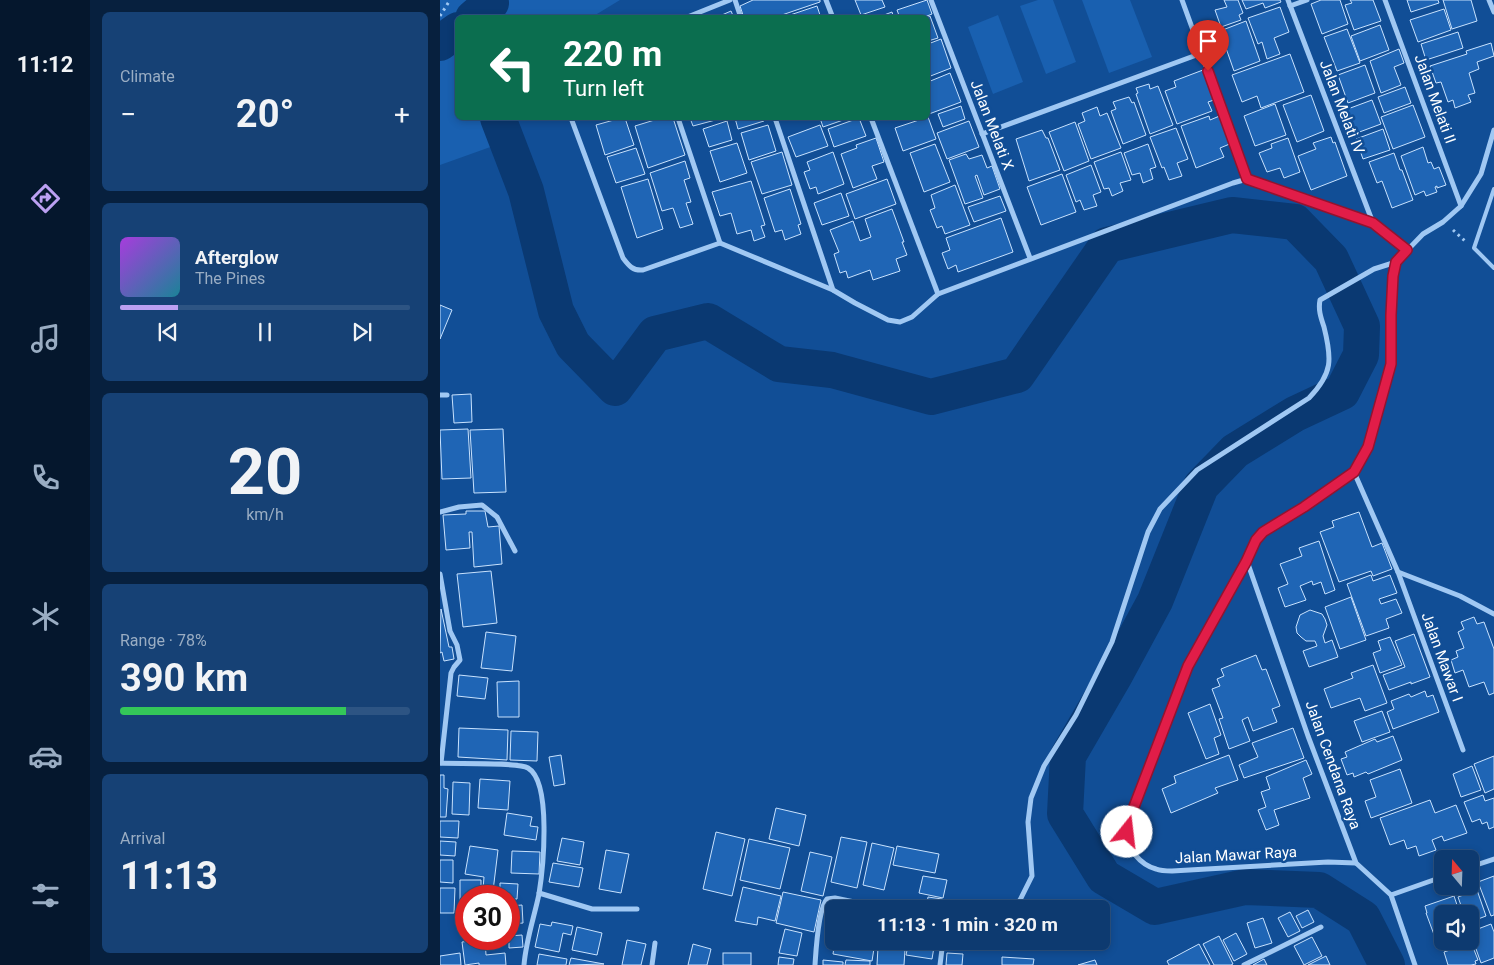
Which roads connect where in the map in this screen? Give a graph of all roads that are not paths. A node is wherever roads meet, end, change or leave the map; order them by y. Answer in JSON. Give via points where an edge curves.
{"nodes":[{"id":1,"x":730,"y":0,"type":"edge"},
{"id":2,"x":735,"y":0,"type":"edge"},
{"id":3,"x":826,"y":0,"type":"edge"},
{"id":4,"x":931,"y":0,"type":"edge"},
{"id":5,"x":1182,"y":0,"type":"edge"},
{"id":6,"x":1288,"y":0,"type":"edge"},
{"id":7,"x":1307,"y":0,"type":"edge"},
{"id":8,"x":1385,"y":0,"type":"edge"},
{"id":9,"x":1489,"y":0,"type":"edge"},
{"id":10,"x":1290,"y":6,"type":"junction"},
{"id":11,"x":1494,"y":12,"type":"edge"},
{"id":12,"x":692,"y":15,"type":"edge"},
{"id":13,"x":740,"y":15,"type":"edge"},
{"id":14,"x":832,"y":15,"type":"edge"},
{"id":15,"x":1202,"y":53,"type":"junction"},
{"id":16,"x":572,"y":120,"type":"edge"},
{"id":17,"x":679,"y":120,"type":"edge"},
{"id":18,"x":776,"y":120,"type":"edge"},
{"id":19,"x":872,"y":120,"type":"edge"},
{"id":20,"x":1494,"y":130,"type":"edge"},
{"id":21,"x":982,"y":134,"type":"junction"},
{"id":22,"x":1247,"y":179,"type":"junction"},
{"id":23,"x":1494,"y":188,"type":"edge"},
{"id":24,"x":1461,"y":206,"type":"junction"},
{"id":25,"x":1373,"y":223,"type":"junction"},
{"id":26,"x":720,"y":243,"type":"junction"},
{"id":27,"x":1407,"y":250,"type":"junction"},
{"id":28,"x":1030,"y":258,"type":"junction"},
{"id":29,"x":1396,"y":262,"type":"junction"},
{"id":30,"x":1494,"y":268,"type":"edge"},
{"id":31,"x":833,"y":290,"type":"junction"},
{"id":32,"x":938,"y":294,"type":"junction"},
{"id":33,"x":440,"y":395,"type":"edge"},
{"id":34,"x":447,"y":395,"type":"dead end"},
{"id":35,"x":1354,"y":472,"type":"junction"},
{"id":36,"x":440,"y":512,"type":"edge"},
{"id":37,"x":514,"y":551,"type":"dead end"},
{"id":38,"x":1246,"y":562,"type":"junction"},
{"id":39,"x":1398,"y":572,"type":"junction"},
{"id":40,"x":440,"y":574,"type":"edge"},
{"id":41,"x":1494,"y":614,"type":"edge"},
{"id":42,"x":1463,"y":750,"type":"dead end"},
{"id":43,"x":440,"y":763,"type":"edge"},
{"id":44,"x":1494,"y":859,"type":"edge"},
{"id":45,"x":1356,"y":863,"type":"junction"},
{"id":46,"x":1479,"y":864,"type":"edge"},
{"id":47,"x":1434,"y":880,"type":"edge"},
{"id":48,"x":539,"y":894,"type":"junction"},
{"id":49,"x":1391,"y":895,"type":"junction"},
{"id":50,"x":826,"y":900,"type":"edge"},
{"id":51,"x":845,"y":900,"type":"edge"},
{"id":52,"x":1020,"y":900,"type":"edge"},
{"id":53,"x":825,"y":902,"type":"edge"},
{"id":54,"x":638,"y":909,"type":"dead end"},
{"id":55,"x":1321,"y":927,"type":"dead end"},
{"id":56,"x":655,"y":943,"type":"dead end"},
{"id":57,"x":942,"y":950,"type":"edge"},
{"id":58,"x":524,"y":965,"type":"edge"},
{"id":59,"x":652,"y":965,"type":"edge"},
{"id":60,"x":815,"y":965,"type":"edge"},
{"id":61,"x":940,"y":965,"type":"edge"},
{"id":62,"x":1244,"y":965,"type":"edge"},
{"id":63,"x":1415,"y":965,"type":"edge"}],
"edges":[{"from":1,"to":12,"type":"street"},
{"from":2,"to":13,"type":"street"},
{"from":3,"to":14,"type":"street"},
{"from":4,"to":21,"type":"street","name":"Jalan Melati X"},
{"from":5,"to":15,"type":"street"},
{"from":6,"to":10,"type":"street","name":"Jalan Melati IV"},
{"from":7,"to":10,"type":"street"},
{"from":8,"to":24,"type":"street","name":"Jalan Melati II"},
{"from":9,"to":11,"type":"street"},
{"from":10,"to":25,"type":"street","name":"Jalan Melati IV"},
{"from":15,"to":21,"type":"street"},
{"from":15,"to":22,"type":"street"},
{"from":16,"to":26,"type":"street","via":[[628,266],[643,270]]},
{"from":17,"to":26,"type":"street"},
{"from":18,"to":31,"type":"street"},
{"from":19,"to":32,"type":"street"},
{"from":20,"to":24,"type":"street","via":[[1480,174]]},
{"from":21,"to":28,"type":"street","name":"Jalan Melati X"},
{"from":22,"to":25,"type":"street"},
{"from":22,"to":28,"type":"street"},
{"from":23,"to":30,"type":"lane","via":[[1474,248]]},
{"from":24,"to":27,"type":"street"},
{"from":25,"to":27,"type":"street"},
{"from":26,"to":31,"type":"street"},
{"from":27,"to":29,"type":"street"},
{"from":28,"to":32,"type":"street"},
{"from":29,"to":35,"type":"street","name":"Jalan Mawar Raya","via":[[1391,364],[1368,447]]},
{"from":29,"to":52,"type":"street","via":[[1374,270],[1320,300],[1319,313],[1330,360],[1321,385],[1309,398],[1197,470],[1160,509],[1148,532],[1112,642],[1076,715],[1044,766],[1031,798],[1028,822],[1032,876]]},
{"from":31,"to":32,"type":"street","via":[[888,320],[900,322],[912,318]]},
{"from":33,"to":34,"type":"street"},
{"from":35,"to":38,"type":"street","name":"Jalan Mawar Raya","via":[[1263,532],[1251,548]]},
{"from":35,"to":39,"type":"street","name":"Jalan Mawar I"},
{"from":36,"to":37,"type":"street","via":[[482,505],[497,517]]},
{"from":38,"to":45,"type":"street","name":"Jalan Cendana Raya"},
{"from":38,"to":45,"type":"street","name":"Jalan Mawar Raya","via":[[1188,666],[1132,812],[1127,840],[1139,860],[1156,869],[1172,871]]},
{"from":39,"to":41,"type":"street","via":[[1460,596]]},
{"from":39,"to":42,"type":"street","name":"Jalan Mawar I"},
{"from":40,"to":43,"type":"street","via":[[450,631],[460,660],[451,673]]},
{"from":43,"to":48,"type":"street","via":[[522,766],[534,773],[544,807]]},
{"from":44,"to":46,"type":"street"},
{"from":45,"to":49,"type":"street","name":"Jalan Cendana Raya"},
{"from":47,"to":49,"type":"street"},
{"from":48,"to":54,"type":"street","via":[[592,909]]},
{"from":48,"to":58,"type":"street"},
{"from":49,"to":63,"type":"street","name":"Jalan Cendana Raya"},
{"from":50,"to":51,"type":"street"},
{"from":53,"to":60,"type":"street"},
{"from":55,"to":62,"type":"street"},
{"from":56,"to":59,"type":"street"},
{"from":57,"to":61,"type":"street"}]}
